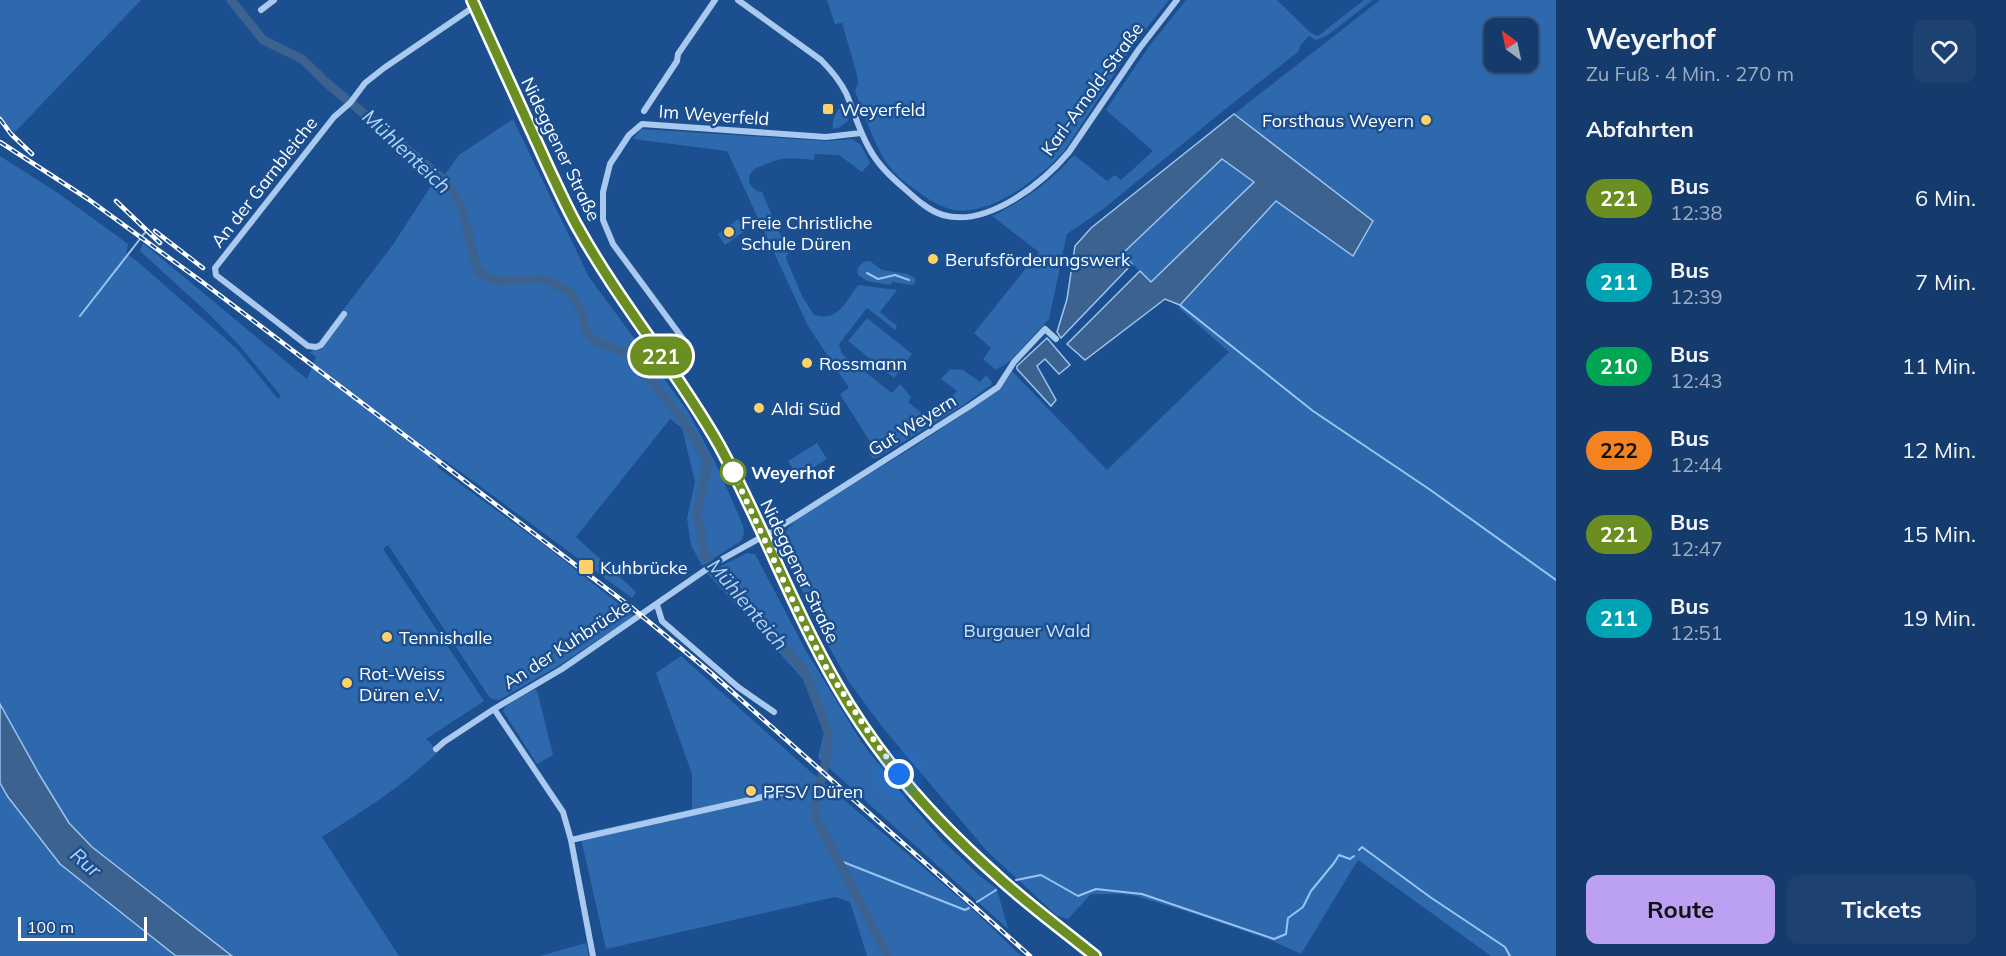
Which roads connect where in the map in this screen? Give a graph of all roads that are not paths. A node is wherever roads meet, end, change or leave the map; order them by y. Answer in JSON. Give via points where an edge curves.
{"nodes":[{"id":1,"x":274,"y":0,"type":"edge"},
{"id":2,"x":715,"y":0,"type":"edge"},
{"id":3,"x":738,"y":0,"type":"edge"},
{"id":4,"x":1177,"y":0,"type":"edge"},
{"id":5,"x":473,"y":3,"type":"edge"},
{"id":6,"x":261,"y":10,"type":"dead end"},
{"id":7,"x":644,"y":111,"type":"dead end"},
{"id":8,"x":861,"y":133,"type":"junction"},
{"id":9,"x":344,"y":314,"type":"dead end"},
{"id":10,"x":1056,"y":339,"type":"dead end"},
{"id":11,"x":686,"y":343,"type":"dead end"},
{"id":12,"x":763,"y":536,"type":"junction"},
{"id":13,"x":657,"y":605,"type":"junction"},
{"id":14,"x":494,"y":709,"type":"junction"},
{"id":15,"x":774,"y":712,"type":"dead end"},
{"id":16,"x":436,"y":749,"type":"dead end"},
{"id":17,"x":789,"y":791,"type":"dead end"},
{"id":18,"x":571,"y":840,"type":"junction"},
{"id":19,"x":593,"y":956,"type":"edge"},
{"id":20,"x":1095,"y":956,"type":"edge"}],
"edges":[{"from":1,"to":6,"type":"street"},
{"from":2,"to":7,"type":"street"},
{"from":3,"to":8,"type":"street","name":"Karl-Arnold-Straße","via":[[822,60],[845,91]]},
{"from":4,"to":8,"type":"street","name":"Karl-Arnold-Straße","via":[[1060,163],[1014,200],[987,212],[958,218],[930,208],[891,178]]},
{"from":5,"to":9,"type":"street","name":"An der Garnbleiche","via":[[365,83],[215,268],[214,272],[308,346],[321,345]]},
{"from":5,"to":12,"type":"main road","name":"Nideggener Straße","via":[[576,225],[696,407]]},
{"from":8,"to":11,"type":"street","name":"Im Weyerfeld","via":[[826,137],[642,124],[629,135],[610,164],[603,192],[603,220],[613,244]]},
{"from":10,"to":12,"type":"street","name":"Gut Weyern","via":[[1046,329],[1014,362],[998,387]]},
{"from":12,"to":13,"type":"street","name":"An der Kuhbrücke","via":[[703,571]]},
{"from":12,"to":20,"type":"main road","name":"Nideggener Straße","via":[[826,667],[913,792],[998,877]]},
{"from":13,"to":14,"type":"street","name":"An der Kuhbrücke"},
{"from":13,"to":15,"type":"street","name":"An der Kuhbrücke","via":[[662,621],[738,687]]},
{"from":14,"to":16,"type":"street","name":"An der Kuhbrücke"},
{"from":14,"to":18,"type":"street","name":"An der Kuhbrücke","via":[[563,812]]},
{"from":17,"to":18,"type":"street"},
{"from":18,"to":19,"type":"street","name":"An der Kuhbrücke"}]}
